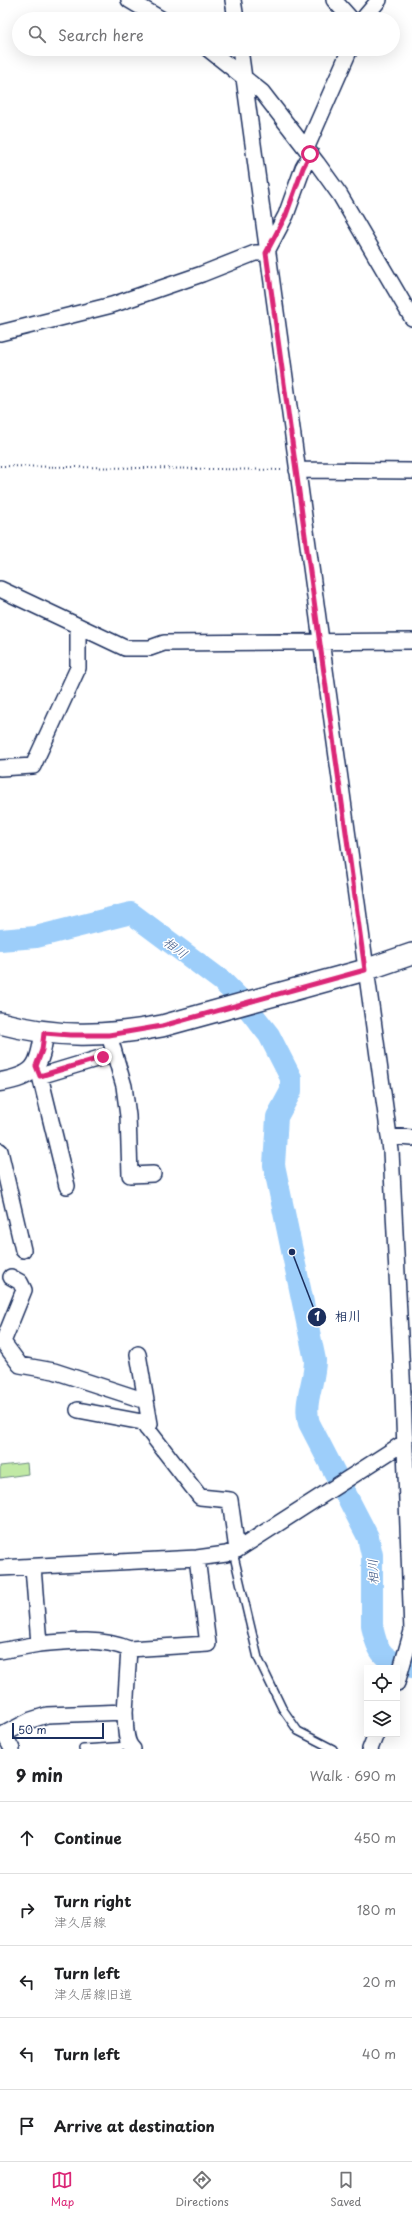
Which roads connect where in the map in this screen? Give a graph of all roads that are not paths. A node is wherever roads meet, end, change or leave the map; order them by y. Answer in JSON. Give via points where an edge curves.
{"nodes":[{"id":1,"x":129,"y":0,"type":"edge"},
{"id":2,"x":233,"y":0,"type":"edge"},
{"id":3,"x":334,"y":0,"type":"edge"},
{"id":4,"x":379,"y":0,"type":"edge"},
{"id":5,"x":149,"y":12,"type":"edge"},
{"id":6,"x":235,"y":12,"type":"edge"},
{"id":7,"x":345,"y":12,"type":"edge"},
{"id":8,"x":369,"y":12,"type":"edge"},
{"id":9,"x":216,"y":56,"type":"edge"},
{"id":10,"x":241,"y":56,"type":"edge"},
{"id":11,"x":347,"y":56,"type":"edge"},
{"id":12,"x":244,"y":79,"type":"junction"},
{"id":13,"x":308,"y":152,"type":"junction"},
{"id":14,"x":266,"y":253,"type":"junction"},
{"id":15,"x":412,"y":318,"type":"edge"},
{"id":16,"x":0,"y":333,"type":"edge"},
{"id":17,"x":297,"y":470,"type":"junction"},
{"id":18,"x":412,"y":471,"type":"edge"},
{"id":19,"x":0,"y":589,"type":"edge"},
{"id":20,"x":78,"y":627,"type":"junction"},
{"id":21,"x":412,"y":641,"type":"edge"},
{"id":22,"x":320,"y":642,"type":"junction"},
{"id":23,"x":0,"y":768,"type":"edge"},
{"id":24,"x":412,"y":954,"type":"edge"},
{"id":25,"x":365,"y":970,"type":"junction"},
{"id":26,"x":0,"y":1023,"type":"edge"},
{"id":27,"x":44,"y":1033,"type":"junction"},
{"id":28,"x":109,"y":1035,"type":"junction"},
{"id":29,"x":103,"y":1057,"type":"dead end"},
{"id":30,"x":38,"y":1071,"type":"junction"},
{"id":31,"x":0,"y":1082,"type":"edge"},
{"id":32,"x":389,"y":1136,"type":"junction"},
{"id":33,"x":412,"y":1138,"type":"edge"},
{"id":34,"x":0,"y":1151,"type":"edge"},
{"id":35,"x":153,"y":1174,"type":"dead end"},
{"id":36,"x":67,"y":1186,"type":"dead end"},
{"id":37,"x":23,"y":1250,"type":"dead end"},
{"id":38,"x":11,"y":1277,"type":"dead end"},
{"id":39,"x":1,"y":1342,"type":"edge"},
{"id":40,"x":138,"y":1354,"type":"dead end"},
{"id":41,"x":408,"y":1391,"type":"edge"},
{"id":42,"x":146,"y":1401,"type":"junction"},
{"id":43,"x":78,"y":1410,"type":"dead end"},
{"id":44,"x":147,"y":1429,"type":"junction"},
{"id":45,"x":405,"y":1442,"type":"junction"},
{"id":46,"x":235,"y":1551,"type":"junction"},
{"id":47,"x":197,"y":1558,"type":"junction"},
{"id":48,"x":33,"y":1567,"type":"junction"},
{"id":49,"x":0,"y":1568,"type":"edge"},
{"id":50,"x":39,"y":1644,"type":"junction"},
{"id":51,"x":129,"y":1649,"type":"junction"},
{"id":52,"x":0,"y":1651,"type":"edge"},
{"id":53,"x":400,"y":1674,"type":"edge"},
{"id":54,"x":125,"y":1712,"type":"junction"},
{"id":55,"x":375,"y":1737,"type":"edge"},
{"id":56,"x":131,"y":1747,"type":"edge"},
{"id":57,"x":12,"y":1749,"type":"edge"},
{"id":58,"x":83,"y":1749,"type":"edge"},
{"id":59,"x":333,"y":1749,"type":"edge"},
{"id":60,"x":370,"y":1749,"type":"edge"}],
"edges":[{"from":1,"to":5,"type":"street"},
{"from":2,"to":6,"type":"street"},
{"from":3,"to":7,"type":"street"},
{"from":4,"to":8,"type":"street"},
{"from":9,"to":12,"type":"street"},
{"from":10,"to":12,"type":"street"},
{"from":11,"to":13,"type":"street"},
{"from":12,"to":13,"type":"street","via":[[262,92]]},
{"from":12,"to":14,"type":"street"},
{"from":13,"to":14,"type":"street","via":[[286,215]]},
{"from":13,"to":15,"type":"street","via":[[340,195]]},
{"from":14,"to":16,"type":"street","via":[[255,253],[112,304]]},
{"from":14,"to":17,"type":"street"},
{"from":17,"to":18,"type":"street"},
{"from":17,"to":22,"type":"street"},
{"from":19,"to":20,"type":"street"},
{"from":20,"to":22,"type":"street","via":[[125,648],[136,649],[164,643]]},
{"from":20,"to":23,"type":"street","via":[[78,668],[34,766]]},
{"from":21,"to":22,"type":"street"},
{"from":22,"to":25,"type":"street"},
{"from":24,"to":25,"type":"main road"},
{"from":25,"to":28,"type":"main road","via":[[162,1026]]},
{"from":25,"to":32,"type":"street"},
{"from":26,"to":27,"type":"main road"},
{"from":27,"to":28,"type":"main road"},
{"from":27,"to":30,"type":"street"},
{"from":28,"to":35,"type":"street","via":[[124,1086],[130,1176]]},
{"from":29,"to":30,"type":"street"},
{"from":30,"to":31,"type":"street"},
{"from":30,"to":36,"type":"street"},
{"from":32,"to":33,"type":"street"},
{"from":32,"to":41,"type":"street"},
{"from":34,"to":37,"type":"street"},
{"from":38,"to":39,"type":"street","via":[[20,1282],[24,1290]]},
{"from":39,"to":42,"type":"street","via":[[20,1365],[54,1371]]},
{"from":40,"to":42,"type":"street"},
{"from":41,"to":45,"type":"street"},
{"from":42,"to":44,"type":"street","via":[[150,1424]]},
{"from":43,"to":44,"type":"street","via":[[142,1422]]},
{"from":44,"to":46,"type":"street","via":[[200,1498],[230,1500]]},
{"from":45,"to":46,"type":"street"},
{"from":45,"to":53,"type":"street","via":[[412,1631]]},
{"from":46,"to":47,"type":"street"},
{"from":46,"to":59,"type":"lane","via":[[258,1658],[282,1708],[298,1731]]},
{"from":47,"to":48,"type":"street"},
{"from":47,"to":51,"type":"street","via":[[208,1644]]},
{"from":48,"to":49,"type":"street"},
{"from":48,"to":50,"type":"street"},
{"from":50,"to":51,"type":"street","via":[[89,1640],[116,1644]]},
{"from":50,"to":52,"type":"street"},
{"from":51,"to":54,"type":"street"},
{"from":54,"to":56,"type":"street"},
{"from":54,"to":57,"type":"street","via":[[56,1713],[38,1717],[4,1734]]},
{"from":55,"to":60,"type":"street"},
{"from":56,"to":58,"type":"lane"}]}
